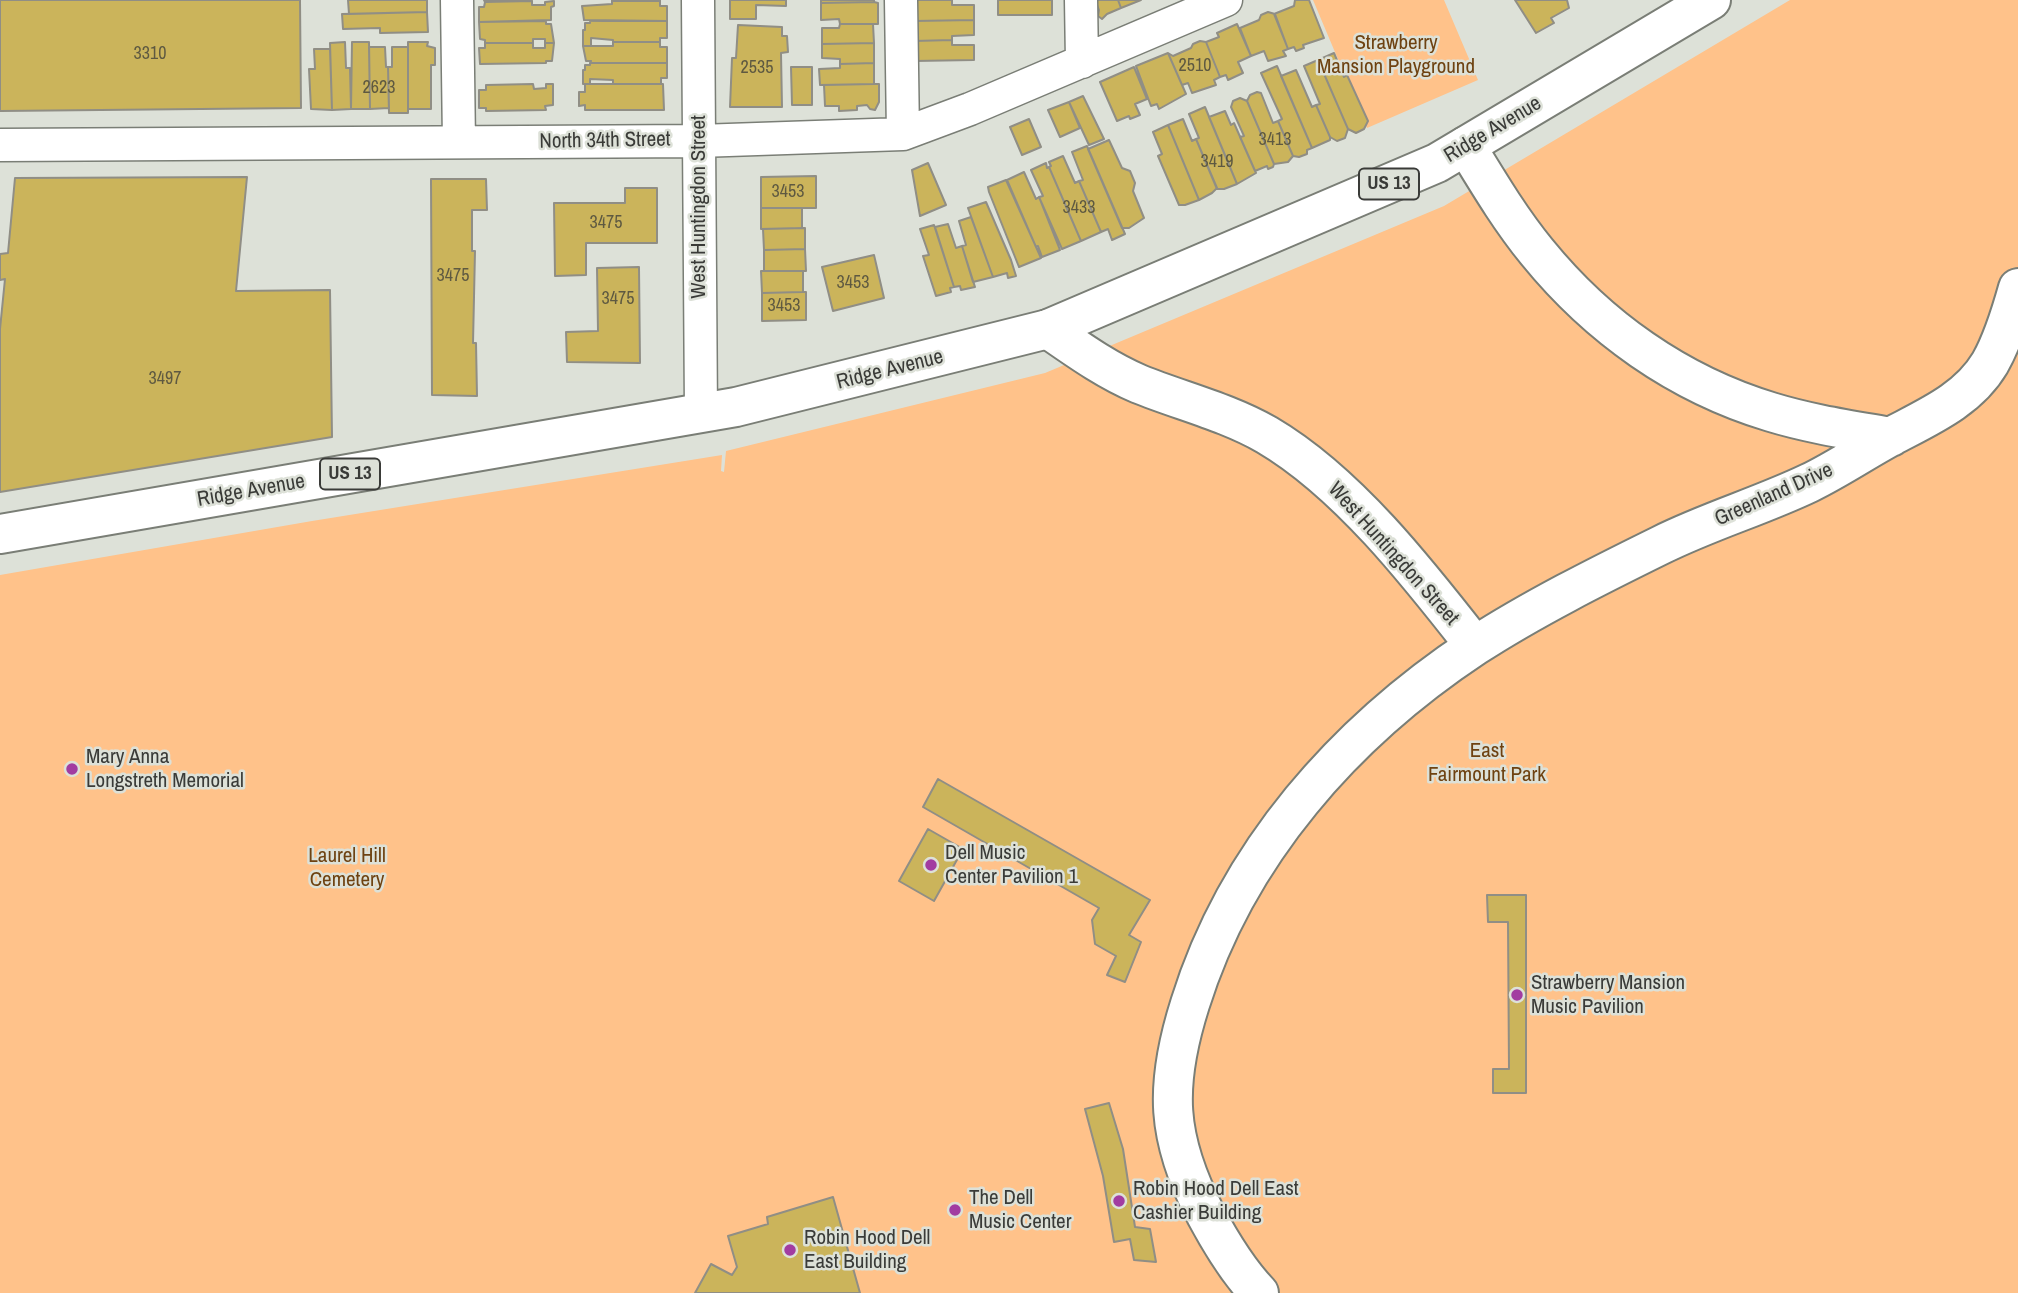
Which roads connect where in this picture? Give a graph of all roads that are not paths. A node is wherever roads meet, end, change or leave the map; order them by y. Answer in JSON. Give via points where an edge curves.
{"nodes":[{"id":1,"x":457,"y":0,"type":"edge"},
{"id":2,"x":698,"y":0,"type":"edge"},
{"id":3,"x":901,"y":0,"type":"edge"},
{"id":4,"x":1081,"y":0,"type":"edge"},
{"id":5,"x":1226,"y":0,"type":"edge"},
{"id":6,"x":1711,"y":0,"type":"edge"},
{"id":7,"x":1082,"y":62,"type":"junction"},
{"id":8,"x":903,"y":134,"type":"junction"},
{"id":9,"x":699,"y":141,"type":"junction"},
{"id":10,"x":459,"y":142,"type":"junction"},
{"id":11,"x":0,"y":145,"type":"edge"},
{"id":12,"x":1466,"y":146,"type":"junction"},
{"id":13,"x":2018,"y":288,"type":"edge"},
{"id":14,"x":1048,"y":329,"type":"junction"},
{"id":15,"x":2004,"y":368,"type":"edge"},
{"id":16,"x":701,"y":413,"type":"junction"},
{"id":17,"x":1891,"y":436,"type":"junction"},
{"id":18,"x":0,"y":534,"type":"edge"},
{"id":19,"x":1475,"y":646,"type":"junction"},
{"id":20,"x":1259,"y":1293,"type":"edge"}],
"edges":[{"from":1,"to":10,"type":"street"},
{"from":2,"to":9,"type":"street","name":"West Huntingdon Street"},
{"from":3,"to":8,"type":"street"},
{"from":4,"to":7,"type":"street"},
{"from":5,"to":7,"type":"street","name":"North 34th Street"},
{"from":6,"to":12,"type":"main road","name":"Ridge Avenue","number":"US 13"},
{"from":7,"to":8,"type":"street","name":"North 34th Street"},
{"from":8,"to":9,"type":"street","name":"North 34th Street"},
{"from":9,"to":10,"type":"street","name":"North 34th Street"},
{"from":9,"to":16,"type":"street","name":"West Huntingdon Street"},
{"from":10,"to":11,"type":"street","name":"North 34th Street"},
{"from":12,"to":14,"type":"main road","name":"Ridge Avenue","number":"US 13","via":[[1423,170]]},
{"from":12,"to":17,"type":"main road","via":[[1550,267],[1609,326],[1639,348],[1736,400],[1812,423]]},
{"from":13,"to":15,"type":"main road","name":"Greenland Drive"},
{"from":14,"to":16,"type":"main road","name":"Ridge Avenue","number":"US 13"},
{"from":14,"to":19,"type":"main road","name":"West Huntingdon Street","via":[[1126,378],[1250,426],[1293,452],[1377,530]]},
{"from":15,"to":17,"type":"main road","name":"Greenland Drive"},
{"from":16,"to":18,"type":"main road","name":"Ridge Avenue","number":"US 13"},
{"from":17,"to":19,"type":"main road","name":"Greenland Drive","via":[[1814,481],[1664,544]]},
{"from":19,"to":20,"type":"main road","name":"Greenland Drive","via":[[1386,715],[1301,799],[1247,877],[1196,985],[1176,1060],[1172,1098],[1178,1152],[1218,1237]]}]}
